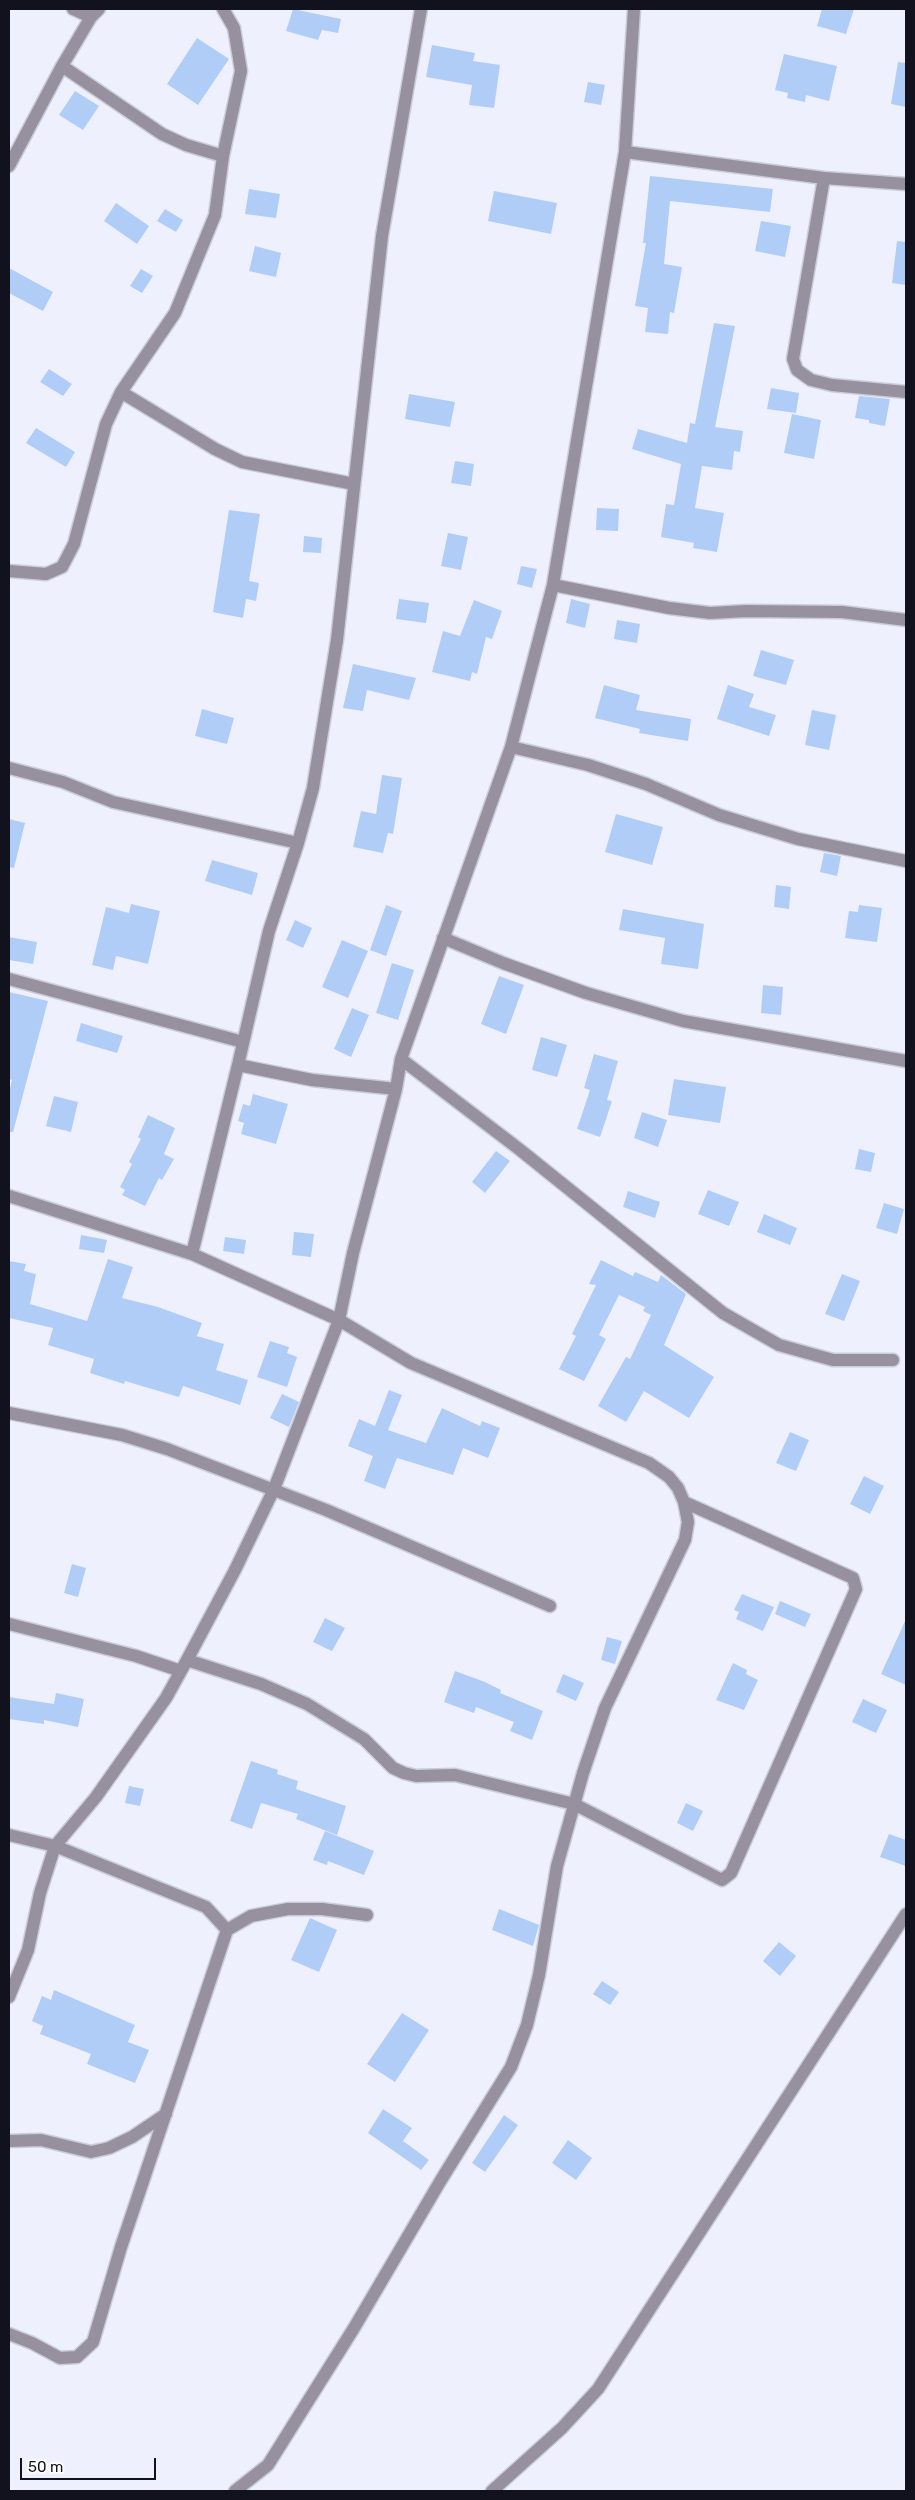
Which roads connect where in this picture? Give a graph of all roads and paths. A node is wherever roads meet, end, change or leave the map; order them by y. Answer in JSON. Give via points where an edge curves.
{"nodes":[{"id":1,"x":72,"y":9,"type":"edge"},
{"id":2,"x":223,"y":9,"type":"edge"},
{"id":3,"x":422,"y":9,"type":"edge"},
{"id":4,"x":634,"y":9,"type":"edge"},
{"id":5,"x":95,"y":13,"type":"edge"},
{"id":6,"x":62,"y":66,"type":"junction"},
{"id":7,"x":625,"y":152,"type":"junction"},
{"id":8,"x":223,"y":156,"type":"junction"},
{"id":9,"x":9,"y":166,"type":"edge"},
{"id":10,"x":824,"y":178,"type":"junction"},
{"id":11,"x":906,"y":184,"type":"edge"},
{"id":12,"x":121,"y":392,"type":"junction"},
{"id":13,"x":906,"y":392,"type":"edge"},
{"id":14,"x":354,"y":484,"type":"junction"},
{"id":15,"x":9,"y":571,"type":"edge"},
{"id":16,"x":553,"y":585,"type":"junction"},
{"id":17,"x":906,"y":620,"type":"edge"},
{"id":18,"x":511,"y":747,"type":"junction"},
{"id":19,"x":9,"y":768,"type":"edge"},
{"id":20,"x":298,"y":844,"type":"junction"},
{"id":21,"x":906,"y":861,"type":"edge"},
{"id":22,"x":443,"y":938,"type":"junction"},
{"id":23,"x":9,"y":979,"type":"edge"},
{"id":24,"x":243,"y":1042,"type":"junction"},
{"id":25,"x":401,"y":1059,"type":"junction"},
{"id":26,"x":906,"y":1061,"type":"edge"},
{"id":27,"x":238,"y":1065,"type":"junction"},
{"id":28,"x":396,"y":1089,"type":"junction"},
{"id":29,"x":9,"y":1196,"type":"edge"},
{"id":30,"x":192,"y":1254,"type":"junction"},
{"id":31,"x":339,"y":1320,"type":"junction"},
{"id":32,"x":893,"y":1360,"type":"dead end"},
{"id":33,"x":9,"y":1413,"type":"edge"},
{"id":34,"x":274,"y":1489,"type":"junction"},
{"id":35,"x":684,"y":1502,"type":"junction"},
{"id":36,"x":550,"y":1606,"type":"dead end"},
{"id":37,"x":9,"y":1624,"type":"edge"},
{"id":38,"x":187,"y":1660,"type":"junction"},
{"id":39,"x":181,"y":1671,"type":"junction"},
{"id":40,"x":574,"y":1804,"type":"junction"},
{"id":41,"x":9,"y":1835,"type":"edge"},
{"id":42,"x":55,"y":1846,"type":"junction"},
{"id":43,"x":906,"y":1914,"type":"edge"},
{"id":44,"x":367,"y":1915,"type":"dead end"},
{"id":45,"x":227,"y":1930,"type":"junction"},
{"id":46,"x":9,"y":1997,"type":"edge"},
{"id":47,"x":166,"y":2114,"type":"junction"},
{"id":48,"x":9,"y":2141,"type":"edge"},
{"id":49,"x":9,"y":2334,"type":"edge"},
{"id":50,"x":234,"y":2491,"type":"edge"},
{"id":51,"x":492,"y":2491,"type":"edge"}],
"edges":[{"from":1,"to":5,"type":"street"},
{"from":2,"to":8,"type":"street","via":[[234,28],[241,71]]},
{"from":3,"to":14,"type":"street","via":[[382,236]]},
{"from":4,"to":7,"type":"street"},
{"from":5,"to":6,"type":"street"},
{"from":6,"to":8,"type":"street","via":[[162,134]]},
{"from":6,"to":9,"type":"street"},
{"from":7,"to":10,"type":"street"},
{"from":7,"to":16,"type":"street"},
{"from":8,"to":12,"type":"street","via":[[214,215],[175,313]]},
{"from":10,"to":11,"type":"street"},
{"from":10,"to":13,"type":"street","via":[[793,358],[797,370],[811,380],[832,385]]},
{"from":12,"to":14,"type":"street","via":[[242,462]]},
{"from":12,"to":15,"type":"street","via":[[106,424],[74,544],[62,567],[46,574]]},
{"from":14,"to":20,"type":"street","via":[[337,640],[313,788]]},
{"from":16,"to":17,"type":"street","via":[[710,613],[842,612]]},
{"from":16,"to":18,"type":"street"},
{"from":18,"to":21,"type":"street","via":[[588,765],[646,784],[719,815],[798,839]]},
{"from":18,"to":22,"type":"street"},
{"from":19,"to":20,"type":"street","via":[[63,782],[113,802]]},
{"from":20,"to":24,"type":"street","via":[[268,931]]},
{"from":22,"to":25,"type":"street"},
{"from":22,"to":26,"type":"street","via":[[503,964],[586,993],[683,1021]]},
{"from":23,"to":24,"type":"street"},
{"from":24,"to":27,"type":"street"},
{"from":25,"to":28,"type":"street"},
{"from":25,"to":32,"type":"street","via":[[723,1313],[779,1345],[834,1360]]},
{"from":27,"to":28,"type":"street","via":[[312,1080]]},
{"from":27,"to":30,"type":"street"},
{"from":28,"to":31,"type":"street"},
{"from":29,"to":30,"type":"street"},
{"from":30,"to":31,"type":"street"},
{"from":31,"to":34,"type":"street"},
{"from":31,"to":35,"type":"street","via":[[410,1363],[649,1463],[669,1477]]},
{"from":33,"to":34,"type":"street","via":[[122,1435]]},
{"from":34,"to":36,"type":"street"},
{"from":34,"to":38,"type":"street"},
{"from":35,"to":40,"type":"street","via":[[688,1522],[685,1540],[605,1708]]},
{"from":35,"to":40,"type":"street","via":[[853,1578],[856,1589],[731,1873],[722,1880]]},
{"from":37,"to":39,"type":"street","via":[[136,1656]]},
{"from":38,"to":39,"type":"street"},
{"from":38,"to":40,"type":"street","via":[[261,1684],[307,1704],[364,1740],[393,1768],[404,1773],[416,1776],[455,1775]]},
{"from":39,"to":42,"type":"street","via":[[166,1698],[96,1797]]},
{"from":40,"to":50,"type":"street","via":[[557,1866],[529,2017],[511,2067],[268,2465]]},
{"from":41,"to":42,"type":"street"},
{"from":42,"to":45,"type":"street","via":[[206,1907]]},
{"from":42,"to":46,"type":"street","via":[[40,1893],[28,1950]]},
{"from":43,"to":51,"type":"street","via":[[598,2389],[562,2428]]},
{"from":44,"to":45,"type":"street","via":[[322,1909],[288,1909],[251,1916]]},
{"from":45,"to":47,"type":"street"},
{"from":47,"to":48,"type":"street","via":[[132,2137],[91,2152],[41,2140]]},
{"from":47,"to":49,"type":"street","via":[[93,2342],[77,2357],[60,2358]]}]}
